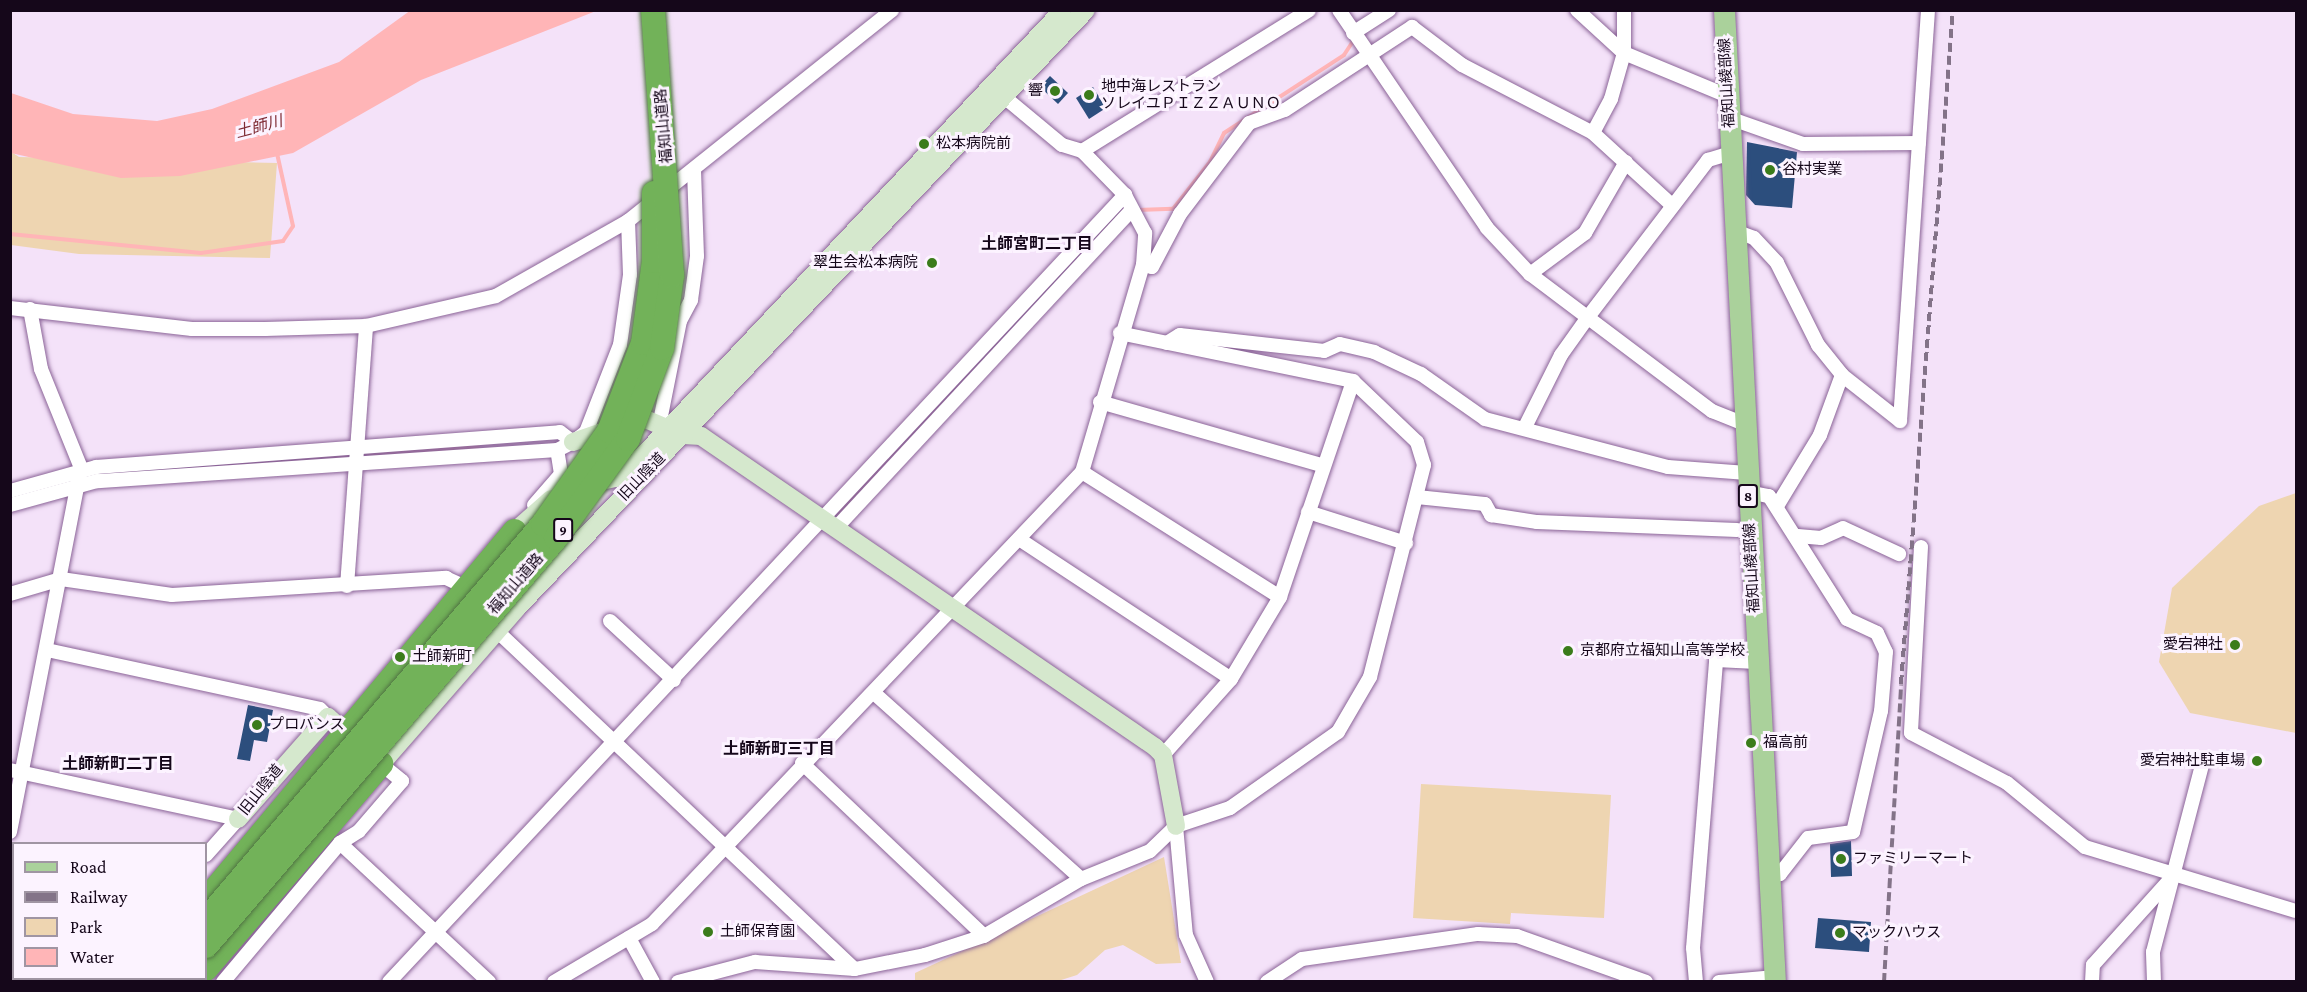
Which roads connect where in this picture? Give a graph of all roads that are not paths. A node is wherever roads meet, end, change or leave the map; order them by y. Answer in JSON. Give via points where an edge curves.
{"nodes":[{"id":1,"x":643,"y":10,"type":"edge"},
{"id":2,"x":653,"y":10,"type":"edge"},
{"id":3,"x":892,"y":10,"type":"edge"},
{"id":4,"x":1063,"y":10,"type":"edge"},
{"id":5,"x":1086,"y":10,"type":"edge"},
{"id":6,"x":1309,"y":10,"type":"edge"},
{"id":7,"x":1339,"y":10,"type":"edge"},
{"id":8,"x":1389,"y":10,"type":"edge"},
{"id":9,"x":1577,"y":10,"type":"edge"},
{"id":10,"x":1624,"y":10,"type":"edge"},
{"id":11,"x":1724,"y":10,"type":"edge"},
{"id":12,"x":1928,"y":10,"type":"edge"},
{"id":13,"x":1353,"y":33,"type":"junction"},
{"id":14,"x":1624,"y":53,"type":"junction"},
{"id":15,"x":1367,"y":54,"type":"junction"},
{"id":16,"x":1002,"y":95,"type":"junction"},
{"id":17,"x":1728,"y":96,"type":"junction"},
{"id":18,"x":1729,"y":118,"type":"junction"},
{"id":19,"x":1593,"y":133,"type":"junction"},
{"id":20,"x":1919,"y":143,"type":"junction"},
{"id":21,"x":1082,"y":151,"type":"junction"},
{"id":22,"x":1731,"y":153,"type":"junction"},
{"id":23,"x":1626,"y":162,"type":"junction"},
{"id":24,"x":694,"y":169,"type":"junction"},
{"id":25,"x":1125,"y":195,"type":"junction"},
{"id":26,"x":1673,"y":206,"type":"junction"},
{"id":27,"x":1130,"y":212,"type":"junction"},
{"id":28,"x":628,"y":221,"type":"junction"},
{"id":29,"x":1735,"y":231,"type":"junction"},
{"id":30,"x":1143,"y":265,"type":"junction"},
{"id":31,"x":1530,"y":274,"type":"junction"},
{"id":32,"x":10,"y":308,"type":"edge"},
{"id":33,"x":30,"y":309,"type":"junction"},
{"id":34,"x":1588,"y":317,"type":"junction"},
{"id":35,"x":366,"y":326,"type":"junction"},
{"id":36,"x":1120,"y":333,"type":"junction"},
{"id":37,"x":1167,"y":343,"type":"junction"},
{"id":38,"x":1842,"y":375,"type":"junction"},
{"id":39,"x":1353,"y":381,"type":"junction"},
{"id":40,"x":1100,"y":402,"type":"junction"},
{"id":41,"x":1745,"y":424,"type":"junction"},
{"id":42,"x":1525,"y":427,"type":"junction"},
{"id":43,"x":670,"y":428,"type":"junction"},
{"id":44,"x":564,"y":442,"type":"junction"},
{"id":45,"x":357,"y":454,"type":"junction"},
{"id":46,"x":1322,"y":465,"type":"junction"},
{"id":47,"x":81,"y":469,"type":"junction"},
{"id":48,"x":1082,"y":472,"type":"junction"},
{"id":49,"x":1748,"y":482,"type":"junction"},
{"id":50,"x":77,"y":485,"type":"junction"},
{"id":51,"x":10,"y":491,"type":"edge"},
{"id":52,"x":1417,"y":497,"type":"junction"},
{"id":53,"x":10,"y":506,"type":"edge"},
{"id":54,"x":1777,"y":506,"type":"junction"},
{"id":55,"x":1308,"y":512,"type":"junction"},
{"id":56,"x":829,"y":523,"type":"junction"},
{"id":57,"x":1737,"y":530,"type":"dead end"},
{"id":58,"x":515,"y":531,"type":"junction"},
{"id":59,"x":1798,"y":536,"type":"junction"},
{"id":60,"x":1019,"y":539,"type":"junction"},
{"id":61,"x":1406,"y":543,"type":"junction"},
{"id":62,"x":1921,"y":547,"type":"dead end"},
{"id":63,"x":1899,"y":554,"type":"dead end"},
{"id":64,"x":61,"y":579,"type":"junction"},
{"id":65,"x":347,"y":586,"type":"junction"},
{"id":66,"x":465,"y":587,"type":"junction"},
{"id":67,"x":10,"y":594,"type":"edge"},
{"id":68,"x":1280,"y":597,"type":"junction"},
{"id":69,"x":951,"y":605,"type":"junction"},
{"id":70,"x":610,"y":621,"type":"dead end"},
{"id":71,"x":497,"y":631,"type":"junction"},
{"id":72,"x":47,"y":650,"type":"junction"},
{"id":73,"x":1757,"y":662,"type":"junction"},
{"id":74,"x":1231,"y":679,"type":"junction"},
{"id":75,"x":674,"y":680,"type":"junction"},
{"id":76,"x":874,"y":693,"type":"junction"},
{"id":77,"x":337,"y":723,"type":"junction"},
{"id":78,"x":615,"y":741,"type":"junction"},
{"id":79,"x":1163,"y":756,"type":"junction"},
{"id":80,"x":802,"y":763,"type":"junction"},
{"id":81,"x":381,"y":764,"type":"junction"},
{"id":82,"x":2202,"y":765,"type":"dead end"},
{"id":83,"x":16,"y":772,"type":"edge"},
{"id":84,"x":238,"y":819,"type":"junction"},
{"id":85,"x":1176,"y":826,"type":"junction"},
{"id":86,"x":10,"y":832,"type":"edge"},
{"id":87,"x":340,"y":843,"type":"junction"},
{"id":88,"x":729,"y":848,"type":"junction"},
{"id":89,"x":207,"y":854,"type":"edge"},
{"id":90,"x":1768,"y":875,"type":"junction"},
{"id":91,"x":2174,"y":875,"type":"junction"},
{"id":92,"x":1081,"y":879,"type":"junction"},
{"id":93,"x":207,"y":899,"type":"edge"},
{"id":94,"x":2296,"y":911,"type":"edge"},
{"id":95,"x":207,"y":919,"type":"edge"},
{"id":96,"x":435,"y":933,"type":"junction"},
{"id":97,"x":984,"y":936,"type":"junction"},
{"id":98,"x":629,"y":938,"type":"junction"},
{"id":99,"x":207,"y":945,"type":"edge"},
{"id":100,"x":207,"y":968,"type":"edge"},
{"id":101,"x":855,"y":969,"type":"junction"},
{"id":102,"x":1774,"y":979,"type":"edge"},
{"id":103,"x":223,"y":981,"type":"edge"},
{"id":104,"x":389,"y":981,"type":"edge"},
{"id":105,"x":489,"y":981,"type":"edge"},
{"id":106,"x":554,"y":981,"type":"edge"},
{"id":107,"x":653,"y":981,"type":"edge"},
{"id":108,"x":678,"y":981,"type":"edge"},
{"id":109,"x":1207,"y":981,"type":"edge"},
{"id":110,"x":1267,"y":981,"type":"edge"},
{"id":111,"x":1646,"y":981,"type":"edge"},
{"id":112,"x":1696,"y":981,"type":"edge"},
{"id":113,"x":1719,"y":981,"type":"edge"},
{"id":114,"x":2092,"y":981,"type":"edge"},
{"id":115,"x":2154,"y":981,"type":"edge"}],
"edges":[{"from":1,"to":95,"type":"highway","name":"福知山道路","number":"9","bridge":true,"via":[[655,224],[651,292],[643,343],[609,431],[543,524]]},
{"from":2,"to":99,"type":"highway","name":"福知山道路","number":"9","bridge":true,"via":[[672,275],[662,348],[628,439],[556,538]]},
{"from":3,"to":24,"type":"street"},
{"from":4,"to":43,"type":"street"},
{"from":5,"to":16,"type":"street","name":"旧山陰道"},
{"from":6,"to":21,"type":"street"},
{"from":7,"to":13,"type":"street"},
{"from":8,"to":13,"type":"street"},
{"from":9,"to":14,"type":"street"},
{"from":10,"to":14,"type":"street"},
{"from":11,"to":17,"type":"main road","name":"福知山綾部線","number":"8"},
{"from":12,"to":20,"type":"street"},
{"from":13,"to":15,"type":"street"},
{"from":14,"to":17,"type":"street"},
{"from":14,"to":19,"type":"street","via":[[1611,99]]},
{"from":15,"to":19,"type":"street","via":[[1412,27],[1462,65]]},
{"from":15,"to":30,"type":"street","via":[[1285,110],[1249,123],[1180,214],[1152,267]]},
{"from":15,"to":31,"type":"street","via":[[1488,228]]},
{"from":16,"to":21,"type":"street","via":[[1062,145]]},
{"from":16,"to":43,"type":"street","name":"旧山陰道"},
{"from":17,"to":18,"type":"main road","name":"福知山綾部線","number":"8"},
{"from":18,"to":20,"type":"street","via":[[1803,144]]},
{"from":18,"to":22,"type":"main road","name":"福知山綾部線","number":"8"},
{"from":19,"to":23,"type":"street"},
{"from":20,"to":38,"type":"street","via":[[1900,421]]},
{"from":21,"to":25,"type":"street"},
{"from":22,"to":26,"type":"street","via":[[1708,160]]},
{"from":22,"to":29,"type":"main road","name":"福知山綾部線","number":"8"},
{"from":23,"to":26,"type":"street"},
{"from":23,"to":31,"type":"street","via":[[1585,233]]},
{"from":24,"to":28,"type":"street"},
{"from":24,"to":43,"type":"street","via":[[697,256],[691,300],[680,321]]},
{"from":25,"to":27,"type":"street"},
{"from":25,"to":56,"type":"street"},
{"from":26,"to":34,"type":"street"},
{"from":27,"to":30,"type":"street","via":[[1145,233]]},
{"from":27,"to":56,"type":"street"},
{"from":28,"to":35,"type":"street","via":[[496,296]]},
{"from":28,"to":44,"type":"street","via":[[630,275],[620,345],[585,432]]},
{"from":29,"to":38,"type":"street","via":[[1754,238],[1777,263],[1818,345]]},
{"from":29,"to":41,"type":"main road","name":"福知山綾部線","number":"8"},
{"from":30,"to":36,"type":"street"},
{"from":31,"to":34,"type":"street"},
{"from":32,"to":33,"type":"street"},
{"from":33,"to":35,"type":"street","via":[[192,329]]},
{"from":33,"to":47,"type":"street","via":[[42,369]]},
{"from":34,"to":41,"type":"street","via":[[1712,411]]},
{"from":34,"to":42,"type":"street","via":[[1561,355]]},
{"from":35,"to":45,"type":"street"},
{"from":36,"to":37,"type":"street"},
{"from":36,"to":40,"type":"street"},
{"from":37,"to":39,"type":"street"},
{"from":37,"to":42,"type":"street","via":[[1180,335],[1324,351],[1340,344],[1374,352],[1421,374],[1485,418]]},
{"from":38,"to":54,"type":"street","via":[[1820,435]]},
{"from":39,"to":46,"type":"street"},
{"from":39,"to":52,"type":"street","via":[[1417,442],[1424,465]]},
{"from":40,"to":46,"type":"street"},
{"from":40,"to":48,"type":"street"},
{"from":41,"to":49,"type":"main road","name":"福知山綾部線","number":"8"},
{"from":42,"to":49,"type":"street","via":[[1668,467]]},
{"from":43,"to":44,"type":"street","via":[[643,417]]},
{"from":43,"to":56,"type":"street","via":[[701,436]]},
{"from":43,"to":58,"type":"street","via":[[634,465],[615,478],[562,489]]},
{"from":43,"to":71,"type":"street","name":"旧山陰道"},
{"from":44,"to":45,"type":"street"},
{"from":44,"to":58,"type":"street","via":[[561,474]]},
{"from":45,"to":47,"type":"street"},
{"from":45,"to":50,"type":"street"},
{"from":45,"to":65,"type":"street"},
{"from":46,"to":55,"type":"street"},
{"from":47,"to":50,"type":"street"},
{"from":47,"to":51,"type":"street"},
{"from":48,"to":60,"type":"street"},
{"from":48,"to":68,"type":"street"},
{"from":49,"to":54,"type":"street"},
{"from":49,"to":73,"type":"main road","name":"福知山綾部線","number":"8"},
{"from":50,"to":53,"type":"street"},
{"from":50,"to":64,"type":"street"},
{"from":52,"to":57,"type":"street","via":[[1485,504],[1491,515],[1536,522]]},
{"from":52,"to":61,"type":"street"},
{"from":54,"to":59,"type":"street"},
{"from":55,"to":61,"type":"street"},
{"from":55,"to":68,"type":"street"},
{"from":56,"to":69,"type":"street"},
{"from":56,"to":75,"type":"street"},
{"from":58,"to":66,"type":"highway"},
{"from":59,"to":63,"type":"street","via":[[1821,538],[1843,528]]},
{"from":59,"to":90,"type":"street","via":[[1847,619],[1877,633],[1886,652],[1886,678],[1853,832],[1808,838],[1780,874]]},
{"from":60,"to":69,"type":"street"},
{"from":60,"to":74,"type":"street"},
{"from":61,"to":85,"type":"street","via":[[1370,677],[1338,732],[1230,808]]},
{"from":62,"to":91,"type":"street","via":[[1911,733],[2007,783],[2085,847]]},
{"from":64,"to":65,"type":"street","via":[[172,595]]},
{"from":64,"to":67,"type":"street"},
{"from":64,"to":72,"type":"street"},
{"from":65,"to":66,"type":"street","via":[[446,578]]},
{"from":66,"to":77,"type":"highway"},
{"from":68,"to":74,"type":"street"},
{"from":69,"to":76,"type":"street"},
{"from":69,"to":79,"type":"street"},
{"from":70,"to":75,"type":"street"},
{"from":71,"to":78,"type":"street"},
{"from":71,"to":81,"type":"street","name":"旧山陰道"},
{"from":72,"to":77,"type":"street","via":[[320,709]]},
{"from":72,"to":83,"type":"street"},
{"from":73,"to":90,"type":"main road","name":"福知山綾部線","number":"8"},
{"from":73,"to":112,"type":"street","via":[[1716,660],[1693,948]]},
{"from":74,"to":79,"type":"street"},
{"from":75,"to":78,"type":"street"},
{"from":76,"to":80,"type":"street"},
{"from":76,"to":92,"type":"street"},
{"from":77,"to":81,"type":"street"},
{"from":77,"to":84,"type":"street","name":"旧山陰道"},
{"from":77,"to":93,"type":"highway"},
{"from":78,"to":88,"type":"street"},
{"from":78,"to":96,"type":"street"},
{"from":79,"to":85,"type":"street"},
{"from":80,"to":88,"type":"street"},
{"from":80,"to":97,"type":"street"},
{"from":81,"to":87,"type":"street","via":[[402,781],[359,831]]},
{"from":81,"to":100,"type":"highway"},
{"from":82,"to":91,"type":"street"},
{"from":83,"to":84,"type":"street"},
{"from":83,"to":86,"type":"street"},
{"from":84,"to":89,"type":"street","name":"旧山陰道"},
{"from":85,"to":92,"type":"street","via":[[1150,851]]},
{"from":85,"to":109,"type":"street","via":[[1186,935]]},
{"from":87,"to":96,"type":"street"},
{"from":87,"to":103,"type":"street"},
{"from":88,"to":98,"type":"street","via":[[652,924]]},
{"from":88,"to":101,"type":"street"},
{"from":90,"to":102,"type":"main road","name":"福知山綾部線","number":"8"},
{"from":91,"to":94,"type":"street"},
{"from":91,"to":114,"type":"street","via":[[2092,965]]},
{"from":91,"to":115,"type":"street","via":[[2153,952]]},
{"from":92,"to":97,"type":"street"},
{"from":96,"to":104,"type":"street"},
{"from":96,"to":105,"type":"street"},
{"from":97,"to":101,"type":"street","via":[[925,956]]},
{"from":98,"to":106,"type":"street"},
{"from":98,"to":107,"type":"street"},
{"from":101,"to":108,"type":"street","via":[[754,962]]},
{"from":102,"to":113,"type":"street"},
{"from":110,"to":111,"type":"street","via":[[1302,959],[1478,934],[1517,936]]}]}
